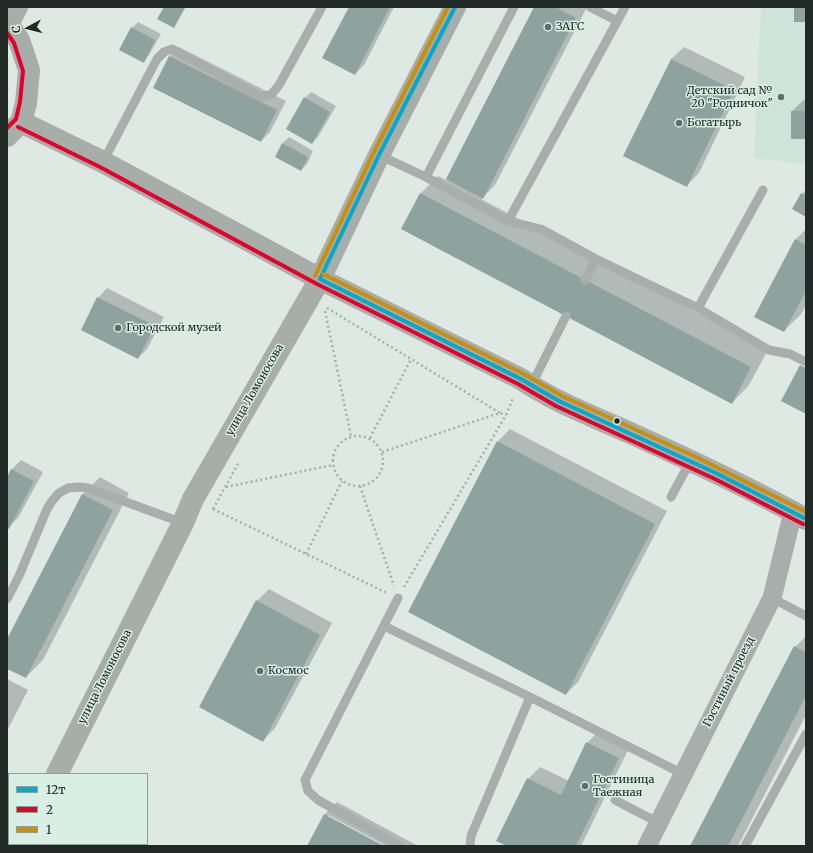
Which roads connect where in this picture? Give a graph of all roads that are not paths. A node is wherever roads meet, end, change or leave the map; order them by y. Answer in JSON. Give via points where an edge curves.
{"nodes":[{"id":1,"x":322,"y":7,"type":"edge"},
{"id":2,"x":455,"y":7,"type":"edge"},
{"id":3,"x":514,"y":7,"type":"edge"},
{"id":4,"x":590,"y":7,"type":"edge"},
{"id":5,"x":625,"y":7,"type":"edge"},
{"id":6,"x":11,"y":18,"type":"edge"},
{"id":7,"x":617,"y":21,"type":"junction"},
{"id":8,"x":14,"y":129,"type":"edge"},
{"id":9,"x":379,"y":155,"type":"junction"},
{"id":10,"x":104,"y":162,"type":"junction"},
{"id":11,"x":426,"y":177,"type":"junction"},
{"id":12,"x":763,"y":190,"type":"dead end"},
{"id":13,"x":508,"y":221,"type":"junction"},
{"id":14,"x":596,"y":259,"type":"junction"},
{"id":15,"x":320,"y":278,"type":"junction"},
{"id":16,"x":585,"y":280,"type":"dead end"},
{"id":17,"x":698,"y":308,"type":"junction"},
{"id":18,"x":566,"y":316,"type":"dead end"},
{"id":19,"x":806,"y":362,"type":"edge"},
{"id":20,"x":526,"y":382,"type":"junction"},
{"id":21,"x":691,"y":460,"type":"junction"},
{"id":22,"x":671,"y":497,"type":"dead end"},
{"id":23,"x":800,"y":516,"type":"edge"},
{"id":24,"x":183,"y":523,"type":"junction"},
{"id":25,"x":398,"y":598,"type":"road end"},
{"id":26,"x":772,"y":598,"type":"junction"},
{"id":27,"x":7,"y":599,"type":"edge"},
{"id":28,"x":806,"y":616,"type":"edge"},
{"id":29,"x":384,"y":626,"type":"junction"},
{"id":30,"x":530,"y":697,"type":"junction"},
{"id":31,"x":806,"y":734,"type":"edge"},
{"id":32,"x":58,"y":773,"type":"edge"},
{"id":33,"x":683,"y":774,"type":"junction"},
{"id":34,"x":615,"y":800,"type":"dead end"},
{"id":35,"x":659,"y":823,"type":"junction"},
{"id":36,"x":400,"y":846,"type":"edge"},
{"id":37,"x":470,"y":846,"type":"edge"},
{"id":38,"x":647,"y":846,"type":"edge"},
{"id":39,"x":745,"y":846,"type":"edge"}],
"edges":[{"from":1,"to":10,"type":"lane","via":[[272,94],[261,97],[172,49],[164,52],[157,59]]},
{"from":2,"to":9,"type":"main road","name":"улица Ломоносова"},
{"from":3,"to":11,"type":"lane"},
{"from":4,"to":7,"type":"lane"},
{"from":5,"to":7,"type":"lane"},
{"from":6,"to":8,"type":"main road","via":[[29,70],[26,103]]},
{"from":7,"to":13,"type":"lane"},
{"from":8,"to":10,"type":"main road"},
{"from":9,"to":11,"type":"lane"},
{"from":9,"to":15,"type":"main road","name":"улица Ломоносова"},
{"from":10,"to":15,"type":"main road"},
{"from":11,"to":13,"type":"lane"},
{"from":12,"to":17,"type":"lane"},
{"from":13,"to":14,"type":"lane","via":[[541,229]]},
{"from":14,"to":16,"type":"lane"},
{"from":14,"to":17,"type":"lane"},
{"from":15,"to":20,"type":"main road"},
{"from":15,"to":24,"type":"main road","name":"улица Ломоносова","via":[[193,499]]},
{"from":17,"to":19,"type":"lane","via":[[769,350],[790,354]]},
{"from":18,"to":20,"type":"lane"},
{"from":20,"to":21,"type":"main road","via":[[572,406]]},
{"from":21,"to":22,"type":"lane"},
{"from":21,"to":23,"type":"main road"},
{"from":23,"to":26,"type":"street","name":"Гостиный проезд"},
{"from":24,"to":27,"type":"lane","via":[[88,488],[68,488],[59,493],[47,509]]},
{"from":24,"to":32,"type":"main road","name":"улица Ломоносова"},
{"from":25,"to":29,"type":"lane"},
{"from":26,"to":28,"type":"lane"},
{"from":26,"to":33,"type":"street","name":"Гостиный проезд"},
{"from":29,"to":30,"type":"lane"},
{"from":29,"to":36,"type":"lane","via":[[305,780],[308,791],[318,800]]},
{"from":30,"to":33,"type":"lane"},
{"from":30,"to":37,"type":"lane","via":[[471,836]]},
{"from":31,"to":39,"type":"lane"},
{"from":33,"to":35,"type":"street","name":"Гостиный проезд"},
{"from":34,"to":35,"type":"lane"},
{"from":35,"to":38,"type":"street","name":"Гостиный проезд"}]}
